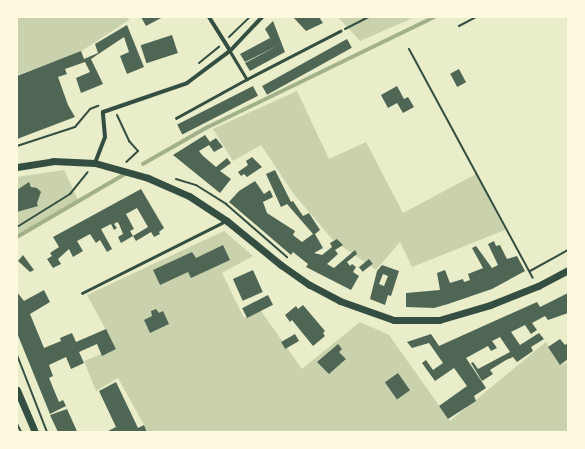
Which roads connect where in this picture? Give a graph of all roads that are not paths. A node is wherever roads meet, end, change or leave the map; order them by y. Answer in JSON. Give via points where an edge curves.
{"nodes":[{"id":1,"x":209,"y":17,"type":"edge"},
{"id":2,"x":262,"y":17,"type":"edge"},
{"id":3,"x":340,"y":31,"type":"road end"},
{"id":4,"x":230,"y":51,"type":"junction"},
{"id":5,"x":247,"y":79,"type":"junction"},
{"id":6,"x":176,"y":118,"type":"dead end"},
{"id":7,"x":95,"y":163,"type":"junction"},
{"id":8,"x":17,"y":167,"type":"edge"},
{"id":9,"x":227,"y":221,"type":"junction"},
{"id":10,"x":568,"y":270,"type":"edge"},
{"id":11,"x":82,"y":293,"type":"dead end"},
{"id":12,"x":17,"y":390,"type":"edge"},
{"id":13,"x":35,"y":432,"type":"edge"}],
"edges":[{"from":1,"to":4,"type":"street"},
{"from":2,"to":4,"type":"street"},
{"from":3,"to":5,"type":"lane"},
{"from":4,"to":5,"type":"lane"},
{"from":4,"to":7,"type":"street","via":[[187,83],[103,112],[105,137]]},
{"from":5,"to":6,"type":"lane"},
{"from":7,"to":8,"type":"street","via":[[53,161]]},
{"from":7,"to":9,"type":"street","via":[[140,176],[189,196]]},
{"from":9,"to":10,"type":"street","via":[[310,285],[340,301],[394,320],[439,320],[490,305],[538,286]]},
{"from":9,"to":11,"type":"lane"},
{"from":12,"to":13,"type":"street"}]}
